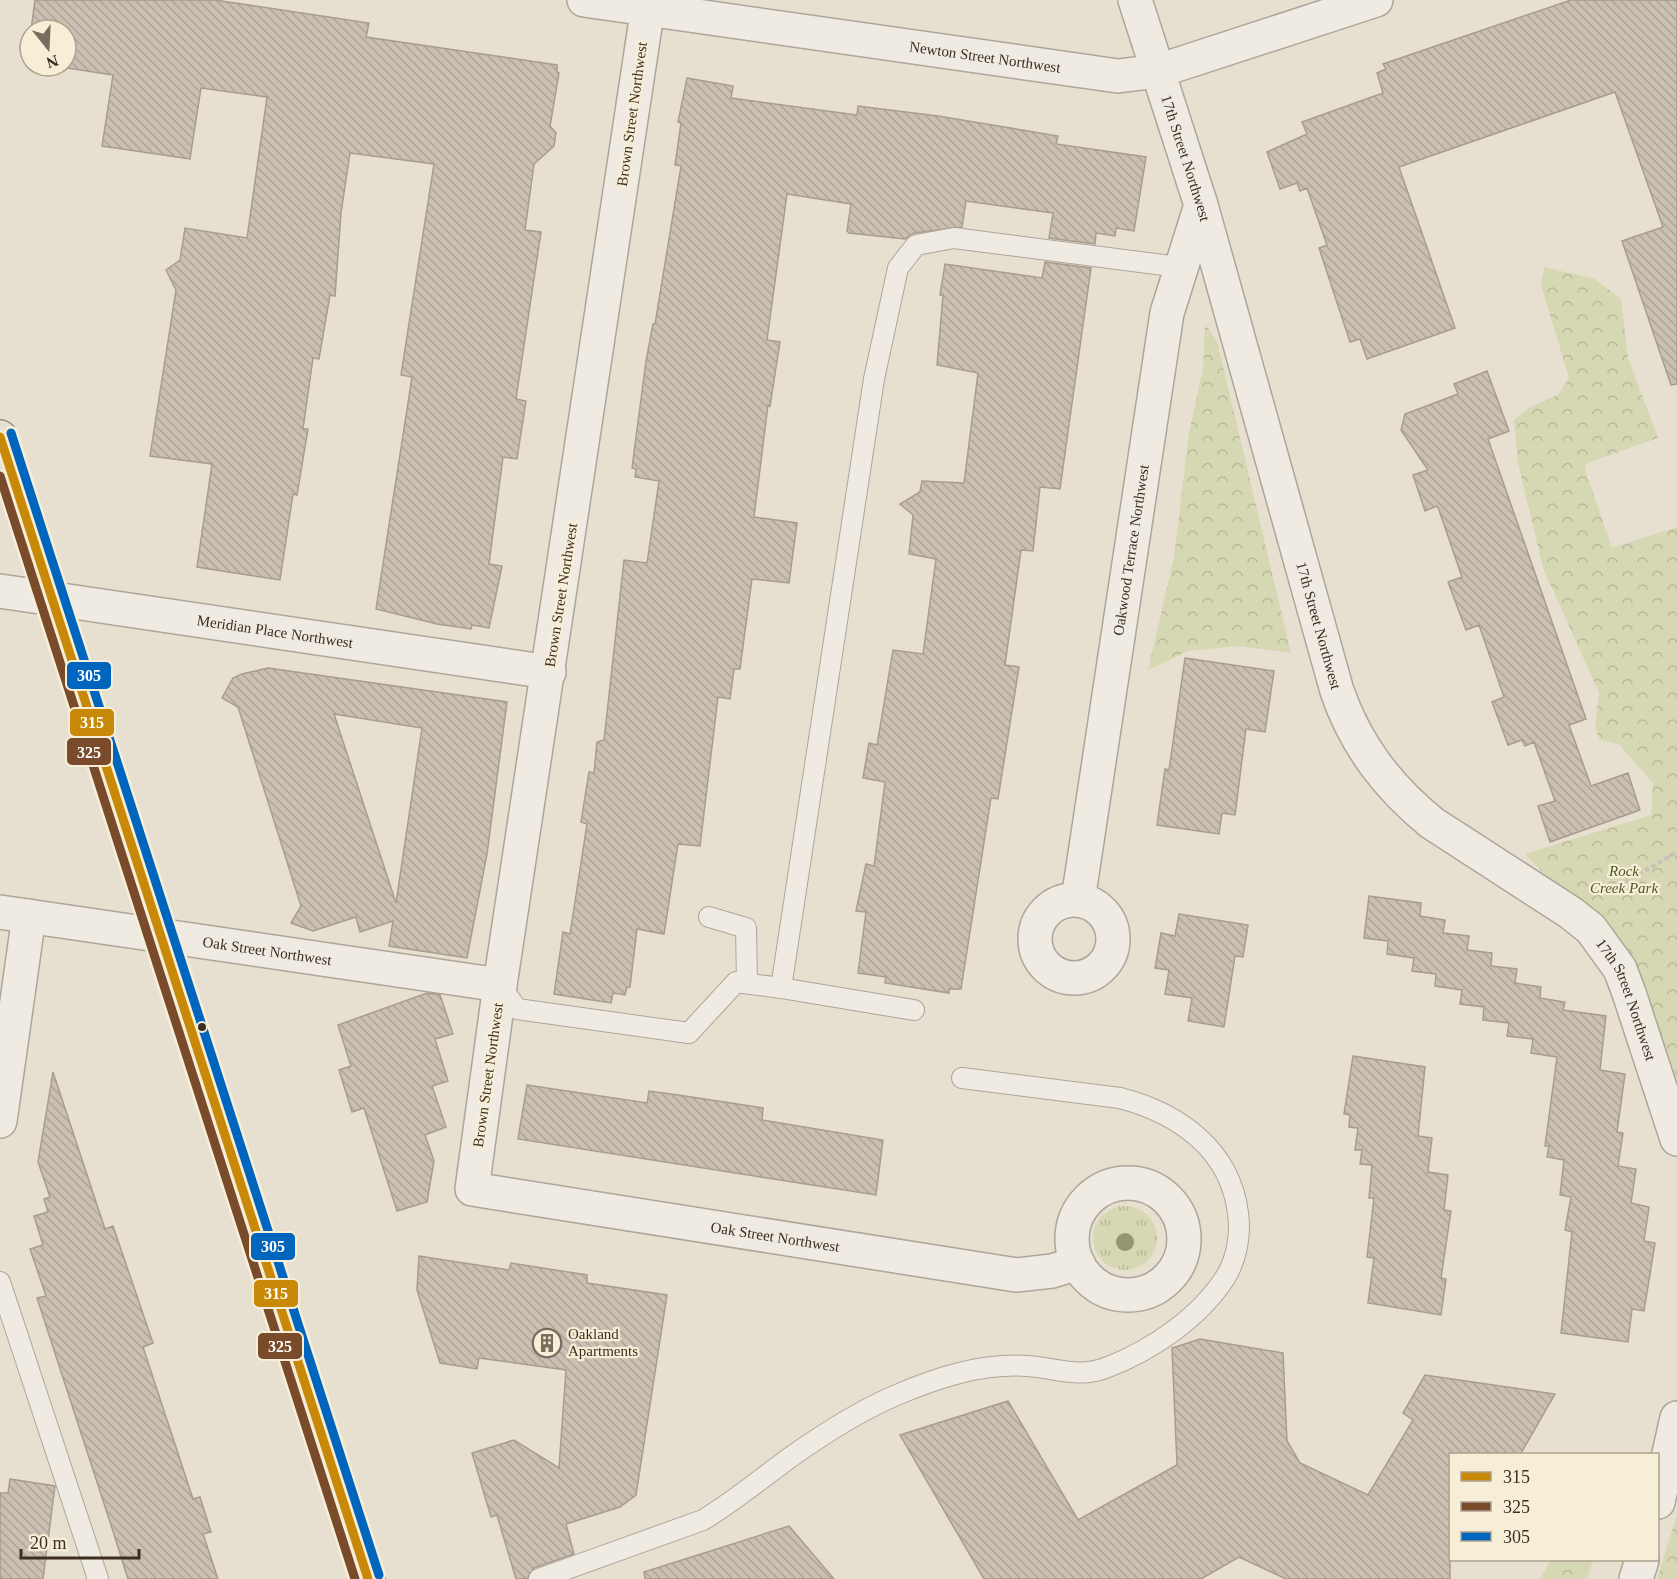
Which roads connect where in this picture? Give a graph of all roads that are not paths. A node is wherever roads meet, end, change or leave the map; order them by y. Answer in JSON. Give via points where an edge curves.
{"nodes":[{"id":1,"x":584,"y":0,"type":"edge"},
{"id":2,"x":1135,"y":0,"type":"edge"},
{"id":3,"x":1376,"y":0,"type":"edge"},
{"id":4,"x":649,"y":5,"type":"edge"},
{"id":5,"x":1158,"y":71,"type":"junction"},
{"id":6,"x":1201,"y":205,"type":"junction"},
{"id":7,"x":1179,"y":267,"type":"junction"},
{"id":8,"x":0,"y":437,"type":"edge"},
{"id":9,"x":0,"y":591,"type":"edge"},
{"id":10,"x":52,"y":598,"type":"junction"},
{"id":11,"x":549,"y":672,"type":"junction"},
{"id":12,"x":1078,"y":900,"type":"dead end"},
{"id":13,"x":14,"y":914,"type":"edge"},
{"id":14,"x":709,"y":917,"type":"dead end"},
{"id":15,"x":161,"y":936,"type":"junction"},
{"id":16,"x":747,"y":983,"type":"junction"},
{"id":17,"x":500,"y":986,"type":"junction"},
{"id":18,"x":781,"y":988,"type":"junction"},
{"id":19,"x":914,"y":1010,"type":"dead end"},
{"id":20,"x":962,"y":1078,"type":"dead end"},
{"id":21,"x":0,"y":1121,"type":"edge"},
{"id":22,"x":1677,"y":1139,"type":"edge"},
{"id":23,"x":472,"y":1189,"type":"joint"},
{"id":24,"x":1078,"y":1263,"type":"dead end"},
{"id":25,"x":0,"y":1282,"type":"edge"},
{"id":26,"x":1677,"y":1418,"type":"edge"},
{"id":27,"x":1659,"y":1498,"type":"edge"},
{"id":28,"x":1642,"y":1561,"type":"edge"},
{"id":29,"x":98,"y":1579,"type":"edge"},
{"id":30,"x":368,"y":1579,"type":"edge"},
{"id":31,"x":539,"y":1579,"type":"edge"},
{"id":32,"x":1636,"y":1579,"type":"edge"}],
"edges":[{"from":1,"to":4,"type":"street","name":"Newton Street Northwest"},
{"from":2,"to":5,"type":"street","name":"17th Street Northwest"},
{"from":3,"to":5,"type":"street","name":"Newton Street Northwest"},
{"from":4,"to":5,"type":"street","name":"Newton Street Northwest","via":[[1118,76]]},
{"from":4,"to":11,"type":"street","name":"Brown Street Northwest"},
{"from":5,"to":6,"type":"street","name":"17th Street Northwest"},
{"from":6,"to":7,"type":"street","name":"Oakwood Terrace Northwest"},
{"from":6,"to":22,"type":"street","name":"17th Street Northwest","via":[[1336,692],[1351,727],[1370,760],[1415,809],[1571,913],[1602,942],[1620,969]]},
{"from":7,"to":12,"type":"street","name":"Oakwood Terrace Northwest","via":[[1167,313]]},
{"from":7,"to":18,"type":"lane","via":[[954,238],[916,245],[898,268],[874,379]]},
{"from":8,"to":10,"type":"main road"},
{"from":9,"to":10,"type":"street","name":"Meridian Place Northwest"},
{"from":10,"to":11,"type":"street","name":"Meridian Place Northwest"},
{"from":10,"to":15,"type":"main road"},
{"from":11,"to":17,"type":"street","name":"Brown Street Northwest"},
{"from":13,"to":15,"type":"street","name":"Oak Street Northwest"},
{"from":13,"to":21,"type":"street"},
{"from":14,"to":16,"type":"lane","via":[[746,928]]},
{"from":15,"to":17,"type":"street","name":"Oak Street Northwest"},
{"from":15,"to":30,"type":"main road"},
{"from":16,"to":17,"type":"lane","via":[[736,982],[689,1033],[517,1009]]},
{"from":16,"to":18,"type":"lane"},
{"from":17,"to":23,"type":"street","name":"Brown Street Northwest"},
{"from":18,"to":19,"type":"lane"},
{"from":20,"to":31,"type":"lane","via":[[1130,1101],[1158,1111],[1204,1141],[1230,1179],[1240,1226],[1226,1276],[1208,1300],[1133,1356],[1095,1371],[1072,1374],[1029,1366],[1002,1366],[948,1376],[891,1397],[796,1453],[702,1520]]},
{"from":23,"to":24,"type":"street","name":"Oak Street Northwest","via":[[1016,1275]]},
{"from":25,"to":29,"type":"lane"},
{"from":26,"to":27,"type":"street"},
{"from":28,"to":32,"type":"street"}]}
